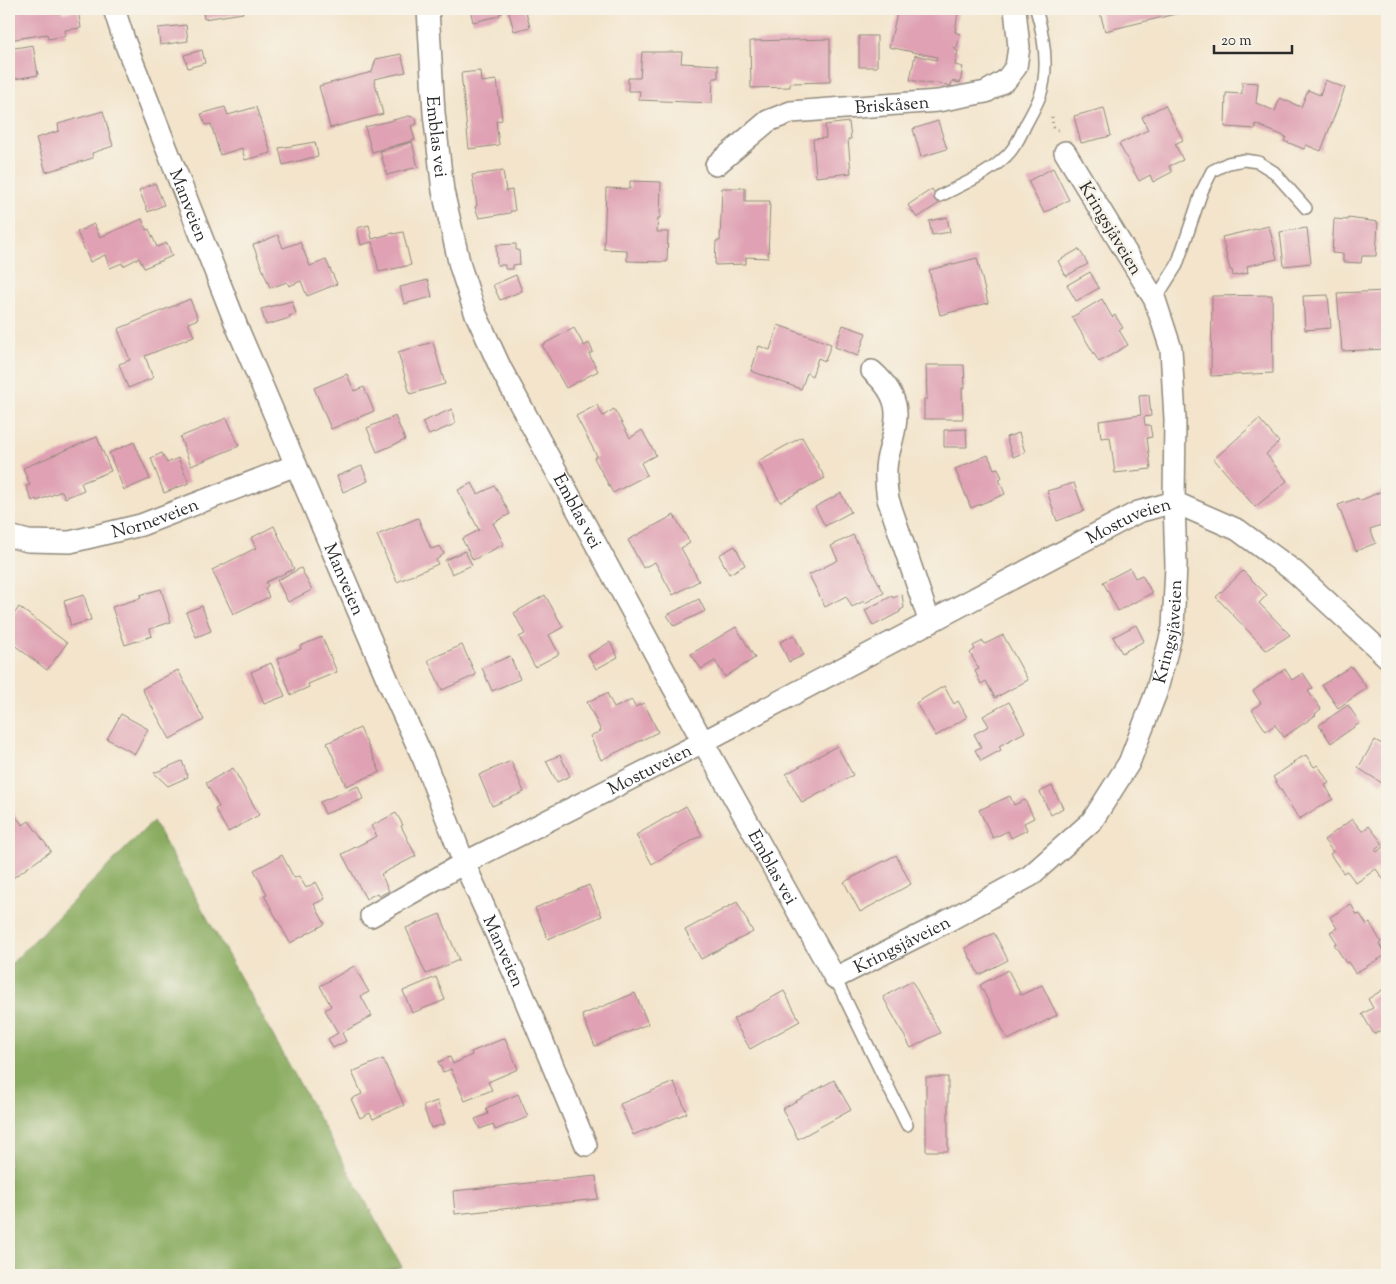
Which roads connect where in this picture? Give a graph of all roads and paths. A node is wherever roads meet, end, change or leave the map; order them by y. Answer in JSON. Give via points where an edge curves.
{"nodes":[{"id":1,"x":114,"y":9,"type":"edge"},
{"id":2,"x":428,"y":9,"type":"edge"},
{"id":3,"x":1015,"y":9,"type":"edge"},
{"id":4,"x":1036,"y":9,"type":"edge"},
{"id":5,"x":1040,"y":95,"type":"junction"},
{"id":6,"x":1065,"y":152,"type":"joint"},
{"id":7,"x":716,"y":164,"type":"dead end"},
{"id":8,"x":940,"y":196,"type":"dead end"},
{"id":9,"x":1306,"y":208,"type":"dead end"},
{"id":10,"x":1154,"y":300,"type":"junction"},
{"id":11,"x":872,"y":371,"type":"dead end"},
{"id":12,"x":296,"y":465,"type":"junction"},
{"id":13,"x":1174,"y":502,"type":"junction"},
{"id":14,"x":9,"y":536,"type":"edge"},
{"id":15,"x":930,"y":623,"type":"junction"},
{"id":16,"x":1387,"y":657,"type":"edge"},
{"id":17,"x":702,"y":742,"type":"junction"},
{"id":18,"x":464,"y":863,"type":"junction"},
{"id":19,"x":371,"y":916,"type":"dead end"},
{"id":20,"x":835,"y":978,"type":"junction"},
{"id":21,"x":907,"y":1125,"type":"dead end"},
{"id":22,"x":586,"y":1145,"type":"dead end"}],
"edges":[{"from":1,"to":12,"type":"street","name":"Manveien","via":[[237,327]]},
{"from":2,"to":17,"type":"street","name":"Emblas vei","via":[[442,191],[475,312],[501,369]]},
{"from":3,"to":7,"type":"street","name":"Briskåsen","via":[[1019,47],[1016,67],[1006,80],[986,92],[938,101],[790,112],[768,121]]},
{"from":4,"to":5,"type":"lane","via":[[1046,60]]},
{"from":5,"to":6,"type":"path","via":[[1050,105],[1053,127],[1065,136]]},
{"from":5,"to":8,"type":"lane","via":[[1018,140],[1004,159]]},
{"from":6,"to":10,"type":"street","name":"Kringsjåveien"},
{"from":9,"to":10,"type":"lane","via":[[1274,172],[1258,162],[1228,163],[1212,171],[1177,265]]},
{"from":10,"to":13,"type":"street","name":"Kringsjåveien","via":[[1171,349],[1176,419]]},
{"from":11,"to":15,"type":"street","via":[[886,383],[895,403],[896,427],[887,462],[886,488]]},
{"from":12,"to":14,"type":"street","name":"Norneveien","via":[[141,525],[70,542],[28,541]]},
{"from":12,"to":18,"type":"street","name":"Manveien","via":[[424,760]]},
{"from":13,"to":15,"type":"street","name":"Mostuveien","via":[[1138,512]]},
{"from":13,"to":16,"type":"street","name":"Mostuveien","via":[[1238,530],[1295,572]]},
{"from":13,"to":20,"type":"street","name":"Kringsjåveien","via":[[1176,566],[1173,628],[1156,693],[1130,762],[1092,821],[1030,876]]},
{"from":15,"to":17,"type":"street","name":"Mostuveien"},
{"from":17,"to":18,"type":"street","name":"Mostuveien"},
{"from":17,"to":20,"type":"street","name":"Emblas vei"},
{"from":18,"to":19,"type":"street","name":"Mostuveien"},
{"from":18,"to":22,"type":"street","name":"Manveien"},
{"from":20,"to":21,"type":"lane"}]}
